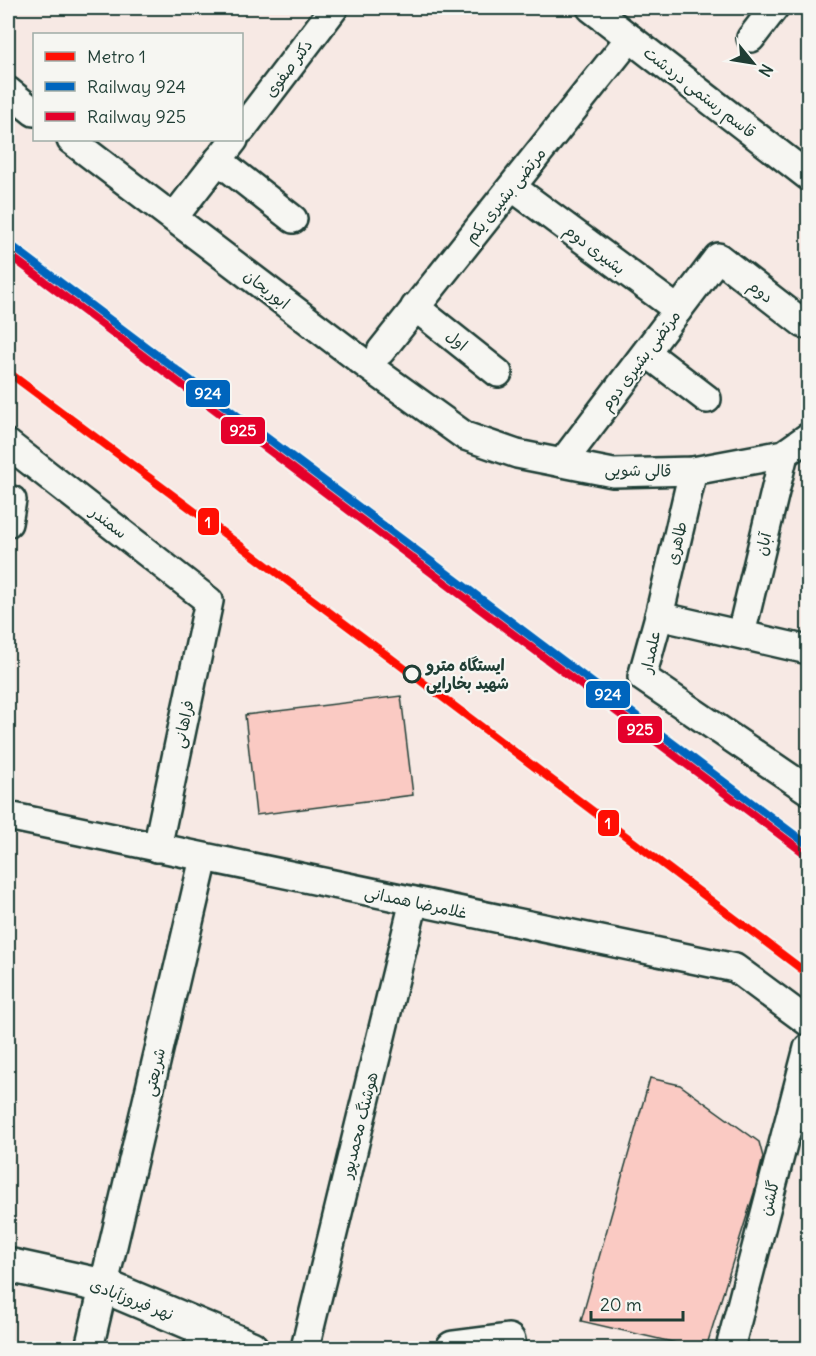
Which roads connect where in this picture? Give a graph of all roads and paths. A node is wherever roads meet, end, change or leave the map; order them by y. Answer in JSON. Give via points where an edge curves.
{"nodes":[{"id":1,"x":334,"y":8,"type":"edge"},
{"id":2,"x":591,"y":8,"type":"edge"},
{"id":3,"x":774,"y":8,"type":"edge"},
{"id":4,"x":630,"y":38,"type":"junction"},
{"id":5,"x":751,"y":38,"type":"dead end"},
{"id":6,"x":8,"y":92,"type":"edge"},
{"id":7,"x":33,"y":111,"type":"edge"},
{"id":8,"x":243,"y":128,"type":"edge"},
{"id":9,"x":72,"y":141,"type":"edge"},
{"id":10,"x":226,"y":150,"type":"edge"},
{"id":11,"x":808,"y":176,"type":"edge"},
{"id":12,"x":512,"y":187,"type":"junction"},
{"id":13,"x":174,"y":217,"type":"junction"},
{"id":14,"x":293,"y":219,"type":"dead end"},
{"id":15,"x":718,"y":257,"type":"joint"},
{"id":16,"x":415,"y":307,"type":"junction"},
{"id":17,"x":678,"y":310,"type":"junction"},
{"id":18,"x":804,"y":324,"type":"dead end"},
{"id":19,"x":381,"y":351,"type":"dead end"},
{"id":20,"x":646,"y":353,"type":"junction"},
{"id":21,"x":498,"y":373,"type":"dead end"},
{"id":22,"x":707,"y":399,"type":"dead end"},
{"id":23,"x":465,"y":436,"type":"joint"},
{"id":24,"x":808,"y":437,"type":"edge"},
{"id":25,"x":8,"y":444,"type":"edge"},
{"id":26,"x":784,"y":453,"type":"junction"},
{"id":27,"x":562,"y":463,"type":"junction"},
{"id":28,"x":693,"y":471,"type":"junction"},
{"id":29,"x":209,"y":601,"type":"joint"},
{"id":30,"x":659,"y":616,"type":"junction"},
{"id":31,"x":741,"y":634,"type":"junction"},
{"id":32,"x":808,"y":650,"type":"edge"},
{"id":33,"x":808,"y":790,"type":"edge"},
{"id":34,"x":8,"y":816,"type":"edge"},
{"id":35,"x":157,"y":848,"type":"junction"},
{"id":36,"x":204,"y":858,"type":"junction"},
{"id":37,"x":414,"y":901,"type":"junction"},
{"id":38,"x":808,"y":1022,"type":"edge"},
{"id":39,"x":808,"y":1048,"type":"edge"},
{"id":40,"x":8,"y":1265,"type":"edge"},
{"id":41,"x":104,"y":1286,"type":"junction"},
{"id":42,"x":201,"y":1338,"type":"edge"},
{"id":43,"x":89,"y":1348,"type":"edge"},
{"id":44,"x":251,"y":1348,"type":"edge"},
{"id":45,"x":305,"y":1348,"type":"edge"},
{"id":46,"x":453,"y":1348,"type":"edge"},
{"id":47,"x":508,"y":1348,"type":"edge"},
{"id":48,"x":730,"y":1348,"type":"edge"}],
"edges":[{"from":1,"to":8,"type":"street","name":"دکتر صفوی"},
{"from":2,"to":4,"type":"street","name":"قاسم رستمی دردشت"},
{"from":3,"to":5,"type":"street"},
{"from":4,"to":11,"type":"street","name":"قاسم رستمی دردشت"},
{"from":4,"to":12,"type":"street","name":"مرتضی بشیری یکم"},
{"from":6,"to":7,"type":"street"},
{"from":9,"to":13,"type":"street","name":"ابوریحان"},
{"from":10,"to":13,"type":"street"},
{"from":10,"to":14,"type":"street"},
{"from":12,"to":16,"type":"street","name":"مرتضی بشیری یکم"},
{"from":12,"to":17,"type":"street","name":"بشیری دوم"},
{"from":13,"to":23,"type":"street","name":"ابوریحان"},
{"from":15,"to":17,"type":"street","name":"مرتضی بشیری دوم"},
{"from":15,"to":18,"type":"street","name":"دوم"},
{"from":16,"to":19,"type":"street","name":"مرتضی بشیری یکم"},
{"from":16,"to":21,"type":"street","name":"اول"},
{"from":17,"to":20,"type":"street","name":"مرتضی بشیری دوم"},
{"from":20,"to":22,"type":"street"},
{"from":20,"to":27,"type":"street","name":"مرتضی بشیری دوم"},
{"from":23,"to":27,"type":"street","name":"قالی شویی","via":[[517,454]]},
{"from":24,"to":26,"type":"street","name":"قالی شویی"},
{"from":25,"to":29,"type":"street","name":"سمندر"},
{"from":26,"to":28,"type":"street","name":"قالی شویی"},
{"from":26,"to":31,"type":"street","name":"آبان"},
{"from":27,"to":28,"type":"street","name":"قالی شویی","via":[[613,473]]},
{"from":28,"to":30,"type":"street","name":"طاهری"},
{"from":29,"to":35,"type":"street","name":"فراهانی"},
{"from":30,"to":31,"type":"street","name":"علمدار"},
{"from":30,"to":33,"type":"street","name":"علمدار","via":[[642,677]]},
{"from":31,"to":32,"type":"street","name":"علمدار"},
{"from":34,"to":35,"type":"street","name":"غلامرضا همدانی"},
{"from":35,"to":36,"type":"street","name":"غلامرضا همدانی"},
{"from":36,"to":37,"type":"street","name":"غلامرضا همدانی"},
{"from":36,"to":41,"type":"street","name":"شریعتی"},
{"from":37,"to":38,"type":"street","name":"غلامرضا همدانی","via":[[735,968]]},
{"from":37,"to":45,"type":"street","name":"هوشنگ محمدپور"},
{"from":39,"to":48,"type":"street","name":"گلشن"},
{"from":40,"to":41,"type":"street","name":"نهر فیروزآبادی"},
{"from":41,"to":42,"type":"street","name":"نهر فیروزآبادی"},
{"from":41,"to":43,"type":"street","name":"شریعتی"},
{"from":42,"to":44,"type":"street","name":"نهر فیروزآبادی"},
{"from":46,"to":47,"type":"street","via":[[508,1341]]}]}
